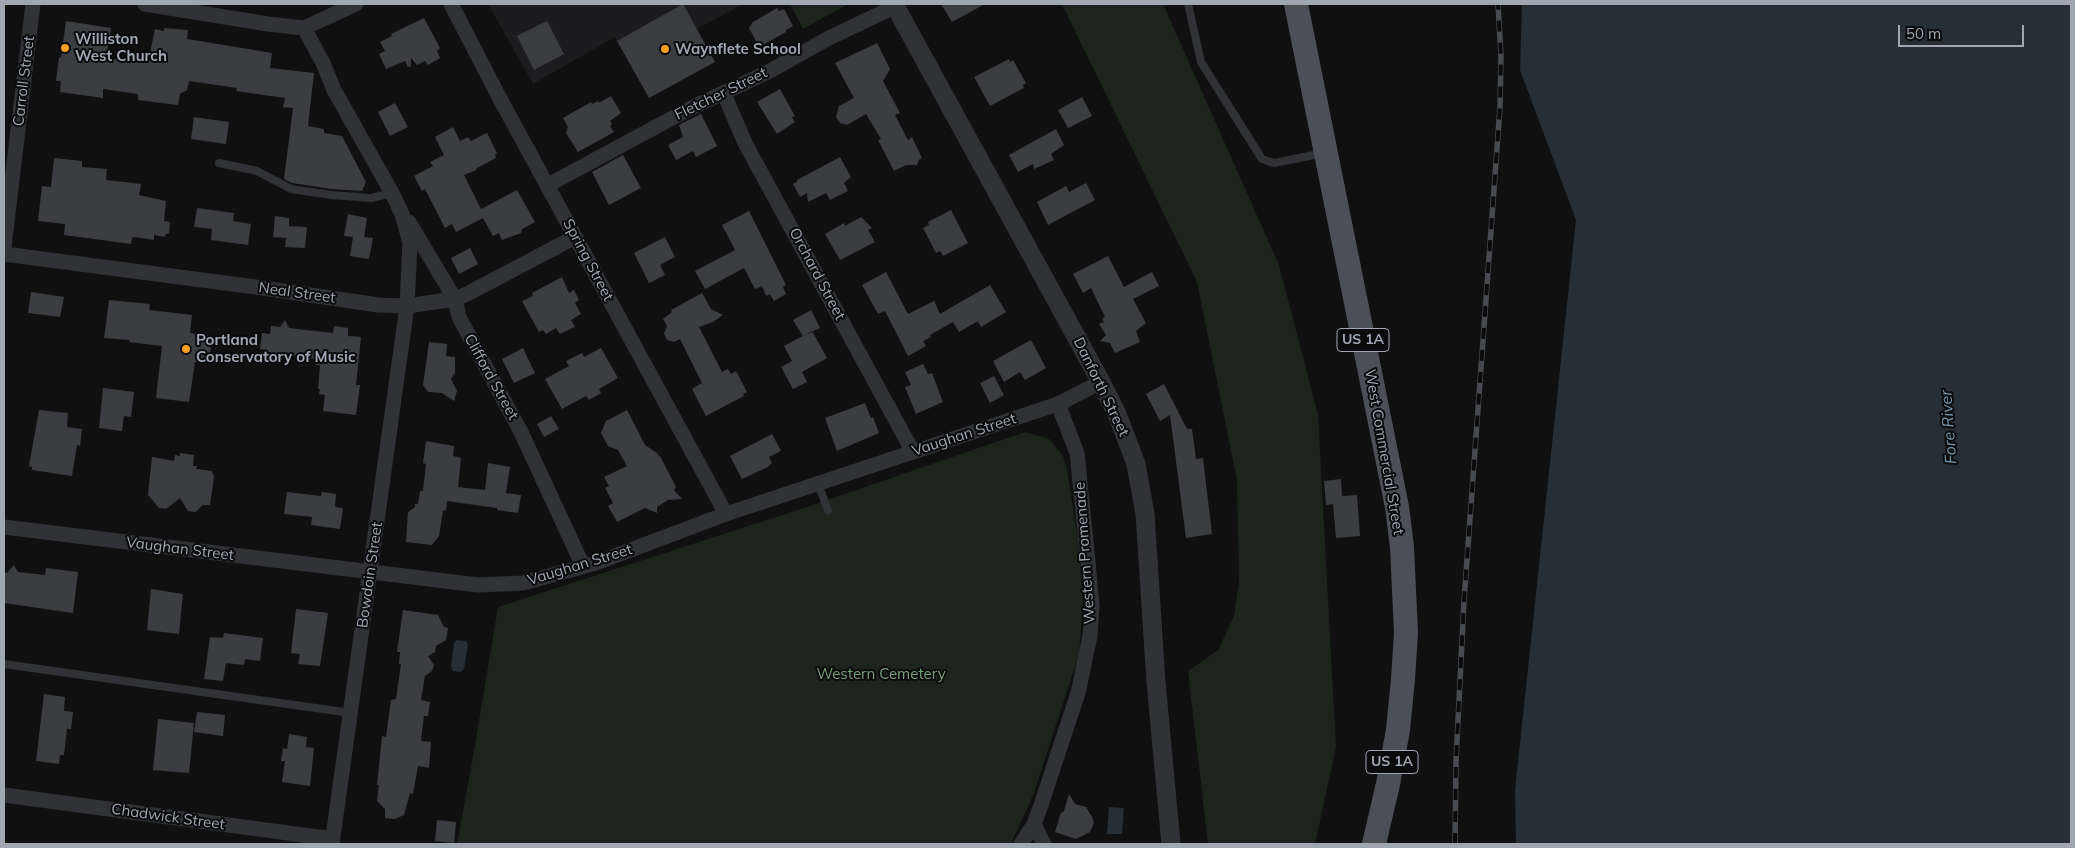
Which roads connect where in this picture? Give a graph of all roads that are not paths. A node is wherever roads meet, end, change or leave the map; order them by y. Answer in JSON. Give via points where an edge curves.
{"nodes":[{"id":1,"x":33,"y":4,"type":"edge"},
{"id":2,"x":145,"y":4,"type":"edge"},
{"id":3,"x":356,"y":4,"type":"edge"},
{"id":4,"x":452,"y":4,"type":"edge"},
{"id":5,"x":1188,"y":4,"type":"edge"},
{"id":6,"x":1296,"y":4,"type":"edge"},
{"id":7,"x":895,"y":5,"type":"edge"},
{"id":8,"x":304,"y":28,"type":"junction"},
{"id":9,"x":724,"y":94,"type":"junction"},
{"id":10,"x":1326,"y":153,"type":"junction"},
{"id":11,"x":219,"y":163,"type":"dead end"},
{"id":12,"x":548,"y":185,"type":"junction"},
{"id":13,"x":392,"y":193,"type":"junction"},
{"id":14,"x":576,"y":237,"type":"junction"},
{"id":15,"x":4,"y":247,"type":"edge"},
{"id":16,"x":4,"y":254,"type":"edge"},
{"id":17,"x":454,"y":299,"type":"junction"},
{"id":18,"x":407,"y":306,"type":"junction"},
{"id":19,"x":1101,"y":382,"type":"junction"},
{"id":20,"x":1058,"y":404,"type":"junction"},
{"id":21,"x":913,"y":452,"type":"junction"},
{"id":22,"x":818,"y":483,"type":"junction"},
{"id":23,"x":828,"y":511,"type":"dead end"},
{"id":24,"x":726,"y":514,"type":"junction"},
{"id":25,"x":4,"y":527,"type":"edge"},
{"id":26,"x":583,"y":566,"type":"junction"},
{"id":27,"x":370,"y":573,"type":"junction"},
{"id":28,"x":4,"y":664,"type":"edge"},
{"id":29,"x":351,"y":712,"type":"junction"},
{"id":30,"x":4,"y":795,"type":"edge"},
{"id":31,"x":1034,"y":824,"type":"junction"},
{"id":32,"x":333,"y":842,"type":"edge"},
{"id":33,"x":1021,"y":844,"type":"edge"},
{"id":34,"x":1044,"y":844,"type":"edge"},
{"id":35,"x":1171,"y":844,"type":"edge"},
{"id":36,"x":1374,"y":844,"type":"edge"}],
"edges":[{"from":1,"to":15,"type":"street","name":"Carroll Street"},
{"from":2,"to":8,"type":"street"},
{"from":3,"to":8,"type":"street"},
{"from":4,"to":12,"type":"street","name":"Spring Street"},
{"from":5,"to":10,"type":"lane","via":[[1201,62],[1262,158],[1274,163]]},
{"from":6,"to":10,"type":"main road","name":"West Commercial Street","number":"US 1A"},
{"from":7,"to":9,"type":"street","name":"Fletcher Street"},
{"from":7,"to":19,"type":"street","name":"Danforth Street"},
{"from":8,"to":13,"type":"street","name":"Clifford Street","via":[[334,90]]},
{"from":9,"to":12,"type":"street","name":"Fletcher Street","via":[[688,109]]},
{"from":9,"to":21,"type":"street","name":"Orchard Street","via":[[745,143]]},
{"from":10,"to":36,"type":"main road","name":"West Commercial Street","number":"US 1A","via":[[1402,547],[1406,633],[1403,679],[1398,730]]},
{"from":11,"to":13,"type":"lane","via":[[257,171],[291,189],[371,198]]},
{"from":12,"to":14,"type":"street","name":"Spring Street"},
{"from":13,"to":17,"type":"street","name":"Clifford Street"},
{"from":13,"to":18,"type":"street","name":"Clifford Street","via":[[410,243]]},
{"from":14,"to":17,"type":"street","name":"Neal Street"},
{"from":14,"to":24,"type":"street","name":"Spring Street"},
{"from":16,"to":18,"type":"street","name":"Neal Street","via":[[378,305]]},
{"from":17,"to":18,"type":"street","name":"Neal Street"},
{"from":17,"to":26,"type":"street","name":"Clifford Street","via":[[459,317],[521,432]]},
{"from":18,"to":27,"type":"street","name":"Bowdoin Street"},
{"from":19,"to":20,"type":"street","name":"Vaughan Street"},
{"from":19,"to":35,"type":"street","name":"Danforth Street","via":[[1127,438],[1141,488]]},
{"from":20,"to":21,"type":"street","name":"Vaughan Street"},
{"from":20,"to":31,"type":"street","name":"Western Promenade","via":[[1077,453],[1092,606],[1090,636],[1078,693]]},
{"from":21,"to":22,"type":"street","name":"Vaughan Street"},
{"from":22,"to":23,"type":"lane"},
{"from":22,"to":24,"type":"street","name":"Vaughan Street"},
{"from":24,"to":26,"type":"street","name":"Vaughan Street"},
{"from":25,"to":27,"type":"street","name":"Vaughan Street"},
{"from":26,"to":27,"type":"street","name":"Vaughan Street","via":[[523,583],[478,585]]},
{"from":27,"to":29,"type":"street","name":"Bowdoin Street"},
{"from":28,"to":29,"type":"lane"},
{"from":29,"to":32,"type":"street","name":"Bowdoin Street"},
{"from":30,"to":32,"type":"street","name":"Chadwick Street"},
{"from":31,"to":33,"type":"street","name":"Western Promenade"},
{"from":31,"to":34,"type":"street"}]}
